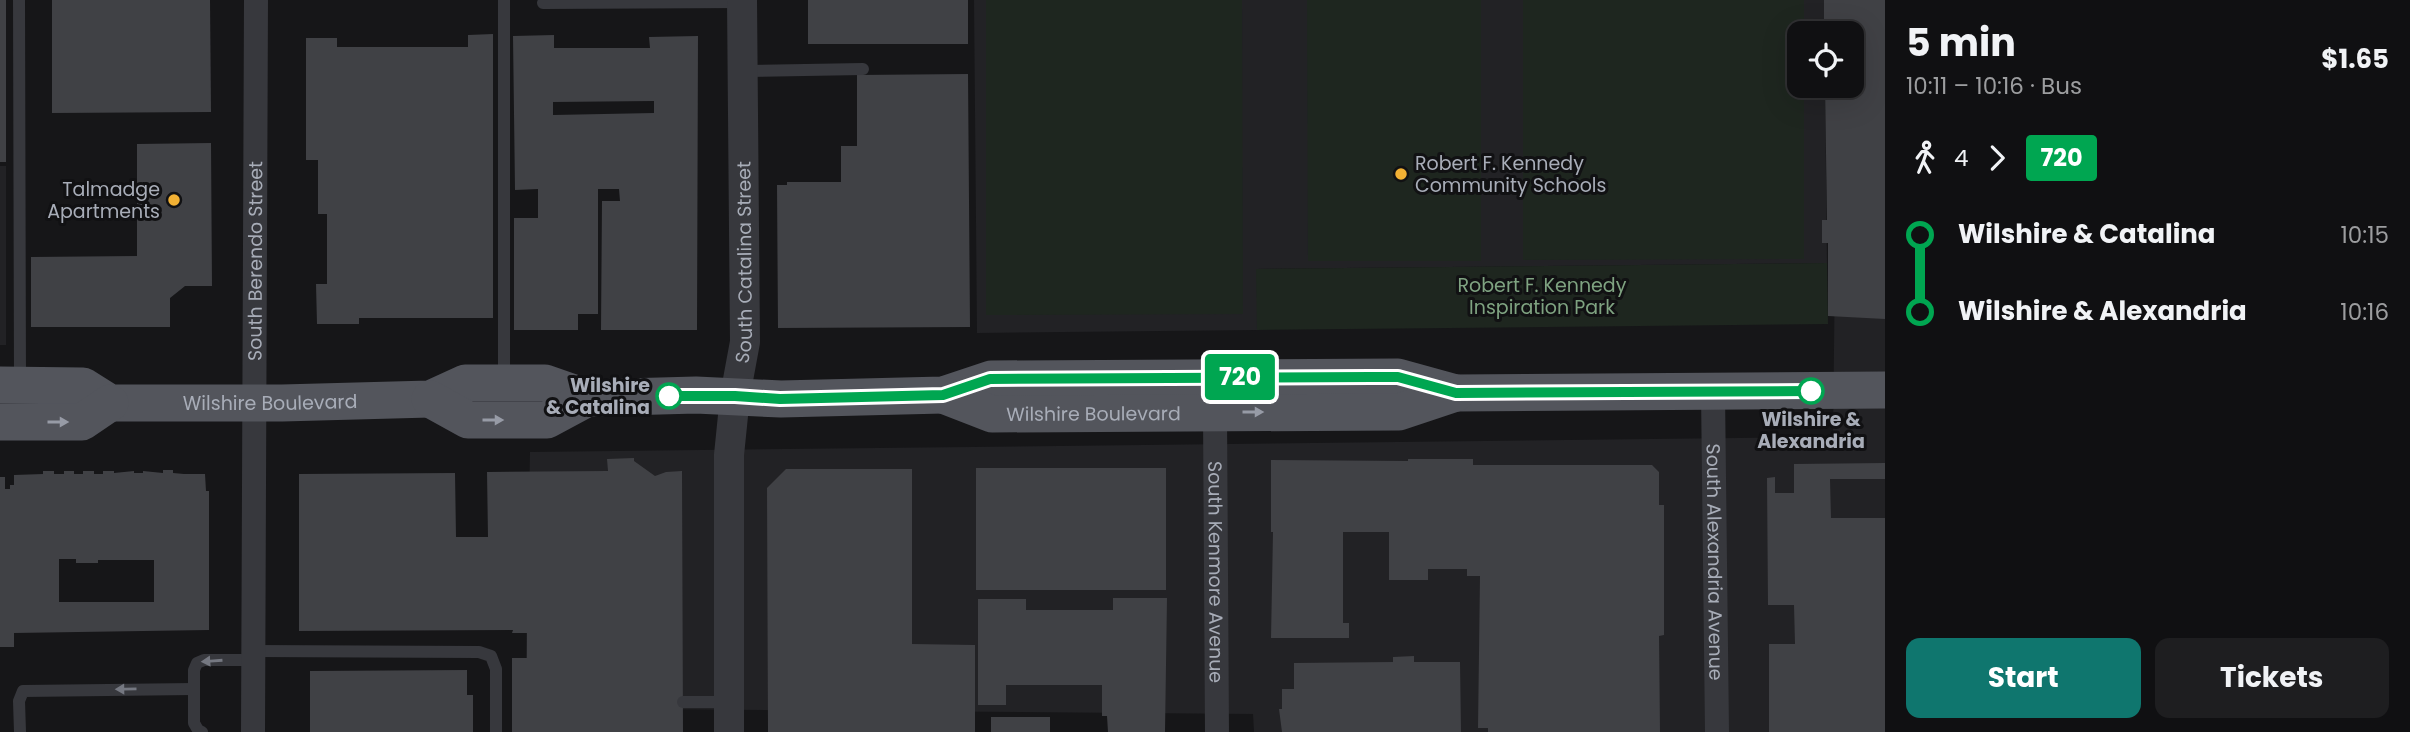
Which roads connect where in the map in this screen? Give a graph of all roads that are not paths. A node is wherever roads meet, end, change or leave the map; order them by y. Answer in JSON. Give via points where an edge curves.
{"nodes":[{"id":1,"x":19,"y":0,"type":"edge"},
{"id":2,"x":257,"y":0,"type":"edge"},
{"id":3,"x":504,"y":0,"type":"edge"},
{"id":4,"x":742,"y":1,"type":"edge"},
{"id":5,"x":543,"y":3,"type":"dead end"},
{"id":6,"x":863,"y":69,"type":"dead end"},
{"id":7,"x":743,"y":71,"type":"junction"},
{"id":8,"x":504,"y":383,"type":"junction"},
{"id":9,"x":10,"y":385,"type":"edge"},
{"id":10,"x":1885,"y":390,"type":"edge"},
{"id":11,"x":1713,"y":392,"type":"junction"},
{"id":12,"x":1456,"y":393,"type":"junction"},
{"id":13,"x":943,"y":395,"type":"junction"},
{"id":14,"x":735,"y":396,"type":"junction"},
{"id":15,"x":588,"y":398,"type":"junction"},
{"id":16,"x":430,"y":400,"type":"junction"},
{"id":17,"x":256,"y":402,"type":"junction"},
{"id":18,"x":110,"y":403,"type":"junction"},
{"id":19,"x":1215,"y":412,"type":"junction"},
{"id":20,"x":0,"y":422,"type":"edge"},
{"id":21,"x":253,"y":655,"type":"junction"},
{"id":22,"x":194,"y":688,"type":"junction"},
{"id":23,"x":683,"y":702,"type":"dead end"},
{"id":24,"x":729,"y":702,"type":"junction"},
{"id":25,"x":20,"y":732,"type":"edge"},
{"id":26,"x":202,"y":732,"type":"edge"},
{"id":27,"x":253,"y":732,"type":"edge"},
{"id":28,"x":496,"y":732,"type":"edge"},
{"id":29,"x":729,"y":732,"type":"edge"},
{"id":30,"x":1217,"y":732,"type":"edge"},
{"id":31,"x":1717,"y":732,"type":"edge"}],
"edges":[{"from":1,"to":9,"type":"lane"},
{"from":2,"to":17,"type":"street","name":"South Berendo Street"},
{"from":3,"to":8,"type":"lane"},
{"from":4,"to":5,"type":"lane"},
{"from":4,"to":7,"type":"street","name":"South Catalina Street"},
{"from":6,"to":7,"type":"lane"},
{"from":7,"to":14,"type":"street","name":"South Catalina Street","via":[[745,342]]},
{"from":8,"to":15,"type":"main road","name":"Wilshire Boulevard","via":[[545,383]]},
{"from":8,"to":16,"type":"main road","name":"Wilshire Boulevard","via":[[465,383]]},
{"from":9,"to":18,"type":"main road","name":"Wilshire Boulevard","via":[[83,386]]},
{"from":10,"to":11,"type":"main road","name":"Wilshire Boulevard"},
{"from":11,"to":12,"type":"main road","name":"Wilshire Boulevard"},
{"from":11,"to":31,"type":"street","name":"South Alexandria Avenue"},
{"from":12,"to":13,"type":"main road","name":"Wilshire Boulevard","via":[[1398,377],[1371,377],[990,379]]},
{"from":19,"to":12,"type":"main road","name":"Wilshire Boulevard","one_way":true,"via":[[1399,412]]},
{"from":13,"to":14,"type":"main road","name":"Wilshire Boulevard"},
{"from":13,"to":19,"type":"main road","name":"Wilshire Boulevard","via":[[992,414]]},
{"from":14,"to":15,"type":"main road","name":"Wilshire Boulevard"},
{"from":14,"to":24,"type":"street","name":"South Catalina Street","via":[[729,455]]},
{"from":16,"to":15,"type":"main road","name":"Wilshire Boulevard","one_way":true,"via":[[468,420],[547,420]]},
{"from":16,"to":17,"type":"main road","name":"Wilshire Boulevard"},
{"from":17,"to":18,"type":"main road","name":"Wilshire Boulevard"},
{"from":17,"to":21,"type":"street","name":"South Berendo Street"},
{"from":20,"to":18,"type":"main road","one_way":true,"via":[[82,422]]},
{"from":19,"to":30,"type":"street","name":"South Kenmore Avenue"},
{"from":21,"to":22,"type":"lane","one_way":true,"via":[[197,663]]},
{"from":21,"to":27,"type":"street","name":"South Berendo Street"},
{"from":21,"to":28,"type":"lane","via":[[479,652],[491,656],[496,668]]},
{"from":22,"to":25,"type":"lane","one_way":true,"via":[[23,691]]},
{"from":22,"to":26,"type":"lane","via":[[194,723]]},
{"from":23,"to":24,"type":"lane"},
{"from":24,"to":29,"type":"street","name":"South Catalina Street"}]}
